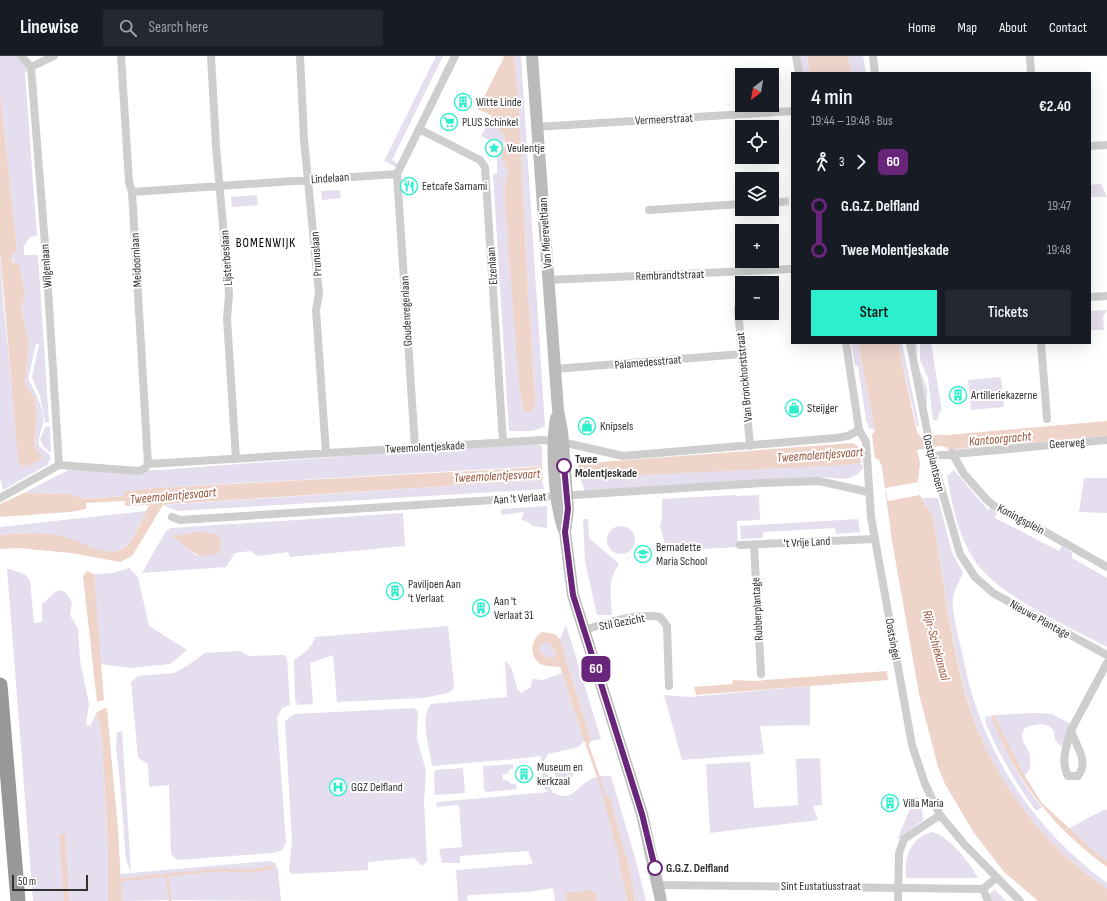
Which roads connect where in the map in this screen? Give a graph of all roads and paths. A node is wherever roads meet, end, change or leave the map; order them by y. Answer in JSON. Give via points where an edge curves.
{"nodes":[{"id":1,"x":22,"y":56,"type":"edge"},
{"id":2,"x":54,"y":56,"type":"edge"},
{"id":3,"x":121,"y":56,"type":"edge"},
{"id":4,"x":211,"y":56,"type":"edge"},
{"id":5,"x":300,"y":56,"type":"edge"},
{"id":6,"x":455,"y":56,"type":"edge"},
{"id":7,"x":532,"y":56,"type":"edge"},
{"id":8,"x":796,"y":56,"type":"edge"},
{"id":9,"x":873,"y":56,"type":"edge"},
{"id":10,"x":1030,"y":56,"type":"edge"},
{"id":11,"x":31,"y":67,"type":"junction"},
{"id":12,"x":799,"y":72,"type":"edge"},
{"id":13,"x":875,"y":72,"type":"edge"},
{"id":14,"x":1031,"y":72,"type":"edge"},
{"id":15,"x":791,"y":111,"type":"edge"},
{"id":16,"x":536,"y":127,"type":"junction"},
{"id":17,"x":419,"y":130,"type":"junction"},
{"id":18,"x":1107,"y":145,"type":"edge"},
{"id":19,"x":1091,"y":146,"type":"edge"},
{"id":20,"x":397,"y":174,"type":"junction"},
{"id":21,"x":308,"y":180,"type":"junction"},
{"id":22,"x":220,"y":186,"type":"junction"},
{"id":23,"x":132,"y":192,"type":"junction"},
{"id":24,"x":735,"y":204,"type":"edge"},
{"id":25,"x":649,"y":210,"type":"dead end"},
{"id":26,"x":791,"y":269,"type":"edge"},
{"id":27,"x":548,"y":280,"type":"junction"},
{"id":28,"x":1107,"y":296,"type":"edge"},
{"id":29,"x":1091,"y":297,"type":"edge"},
{"id":30,"x":739,"y":320,"type":"edge"},
{"id":31,"x":846,"y":344,"type":"edge"},
{"id":32,"x":910,"y":344,"type":"edge"},
{"id":33,"x":1041,"y":344,"type":"edge"},
{"id":34,"x":742,"y":354,"type":"junction"},
{"id":35,"x":555,"y":369,"type":"junction"},
{"id":36,"x":1047,"y":419,"type":"dead end"},
{"id":37,"x":859,"y":430,"type":"junction"},
{"id":38,"x":1107,"y":440,"type":"edge"},
{"id":39,"x":558,"y":441,"type":"junction"},
{"id":40,"x":504,"y":442,"type":"junction"},
{"id":41,"x":750,"y":446,"type":"junction"},
{"id":42,"x":414,"y":447,"type":"junction"},
{"id":43,"x":326,"y":453,"type":"junction"},
{"id":44,"x":952,"y":453,"type":"junction"},
{"id":45,"x":932,"y":456,"type":"junction"},
{"id":46,"x":236,"y":459,"type":"junction"},
{"id":47,"x":148,"y":464,"type":"junction"},
{"id":48,"x":59,"y":465,"type":"junction"},
{"id":49,"x":561,"y":490,"type":"junction"},
{"id":50,"x":868,"y":492,"type":"junction"},
{"id":51,"x":0,"y":498,"type":"edge"},
{"id":52,"x":172,"y":517,"type":"dead end"},
{"id":53,"x":875,"y":539,"type":"junction"},
{"id":54,"x":740,"y":545,"type":"dead end"},
{"id":55,"x":754,"y":545,"type":"junction"},
{"id":56,"x":1107,"y":567,"type":"edge"},
{"id":57,"x":976,"y":577,"type":"joint"},
{"id":58,"x":584,"y":630,"type":"junction"},
{"id":59,"x":1107,"y":655,"type":"edge"},
{"id":60,"x":1107,"y":662,"type":"edge"},
{"id":61,"x":761,"y":674,"type":"dead end"},
{"id":62,"x":0,"y":685,"type":"edge"},
{"id":63,"x":669,"y":686,"type":"dead end"},
{"id":64,"x":1071,"y":730,"type":"junction"},
{"id":65,"x":940,"y":815,"type":"junction"},
{"id":66,"x":996,"y":878,"type":"junction"},
{"id":67,"x":659,"y":885,"type":"junction"},
{"id":68,"x":898,"y":887,"type":"junction"},
{"id":69,"x":984,"y":889,"type":"junction"},
{"id":70,"x":18,"y":901,"type":"edge"},
{"id":71,"x":661,"y":901,"type":"edge"},
{"id":72,"x":898,"y":901,"type":"edge"},
{"id":73,"x":988,"y":901,"type":"edge"},
{"id":74,"x":1020,"y":901,"type":"edge"}],
"edges":[{"from":1,"to":11,"type":"street"},
{"from":2,"to":11,"type":"street"},
{"from":3,"to":23,"type":"street","name":"Meidoornlaan"},
{"from":4,"to":22,"type":"street","name":"Lijsterbeslaan"},
{"from":5,"to":21,"type":"street","name":"Prunuslaan"},
{"from":6,"to":17,"type":"street"},
{"from":7,"to":16,"type":"main road","name":"Van Miereveltlaan"},
{"from":8,"to":12,"type":"street"},
{"from":9,"to":13,"type":"street"},
{"from":10,"to":14,"type":"street"},
{"from":11,"to":48,"type":"street","name":"Wilgenlaan"},
{"from":15,"to":16,"type":"street","name":"Vermeerstraat"},
{"from":16,"to":27,"type":"main road","name":"Van Miereveltlaan"},
{"from":17,"to":20,"type":"street"},
{"from":17,"to":40,"type":"street","name":"Elzenlaan","via":[[480,160],[485,167]]},
{"from":18,"to":19,"type":"street"},
{"from":20,"to":21,"type":"street","name":"Lindelaan"},
{"from":20,"to":42,"type":"street","name":"Goudenregenlaan"},
{"from":21,"to":22,"type":"street","name":"Lindelaan"},
{"from":21,"to":43,"type":"street","name":"Prunuslaan","via":[[319,294],[316,310]]},
{"from":22,"to":23,"type":"street","name":"Lindelaan"},
{"from":22,"to":46,"type":"street","name":"Lijsterbeslaan","via":[[229,294],[227,319]]},
{"from":23,"to":47,"type":"street","name":"Meidoornlaan"},
{"from":24,"to":25,"type":"street"},
{"from":26,"to":27,"type":"street","name":"Rembrandtstraat"},
{"from":27,"to":35,"type":"main road","name":"Van Miereveltlaan"},
{"from":28,"to":29,"type":"street"},
{"from":30,"to":34,"type":"street","name":"Van Bronckhorststraat"},
{"from":31,"to":37,"type":"street","name":"Oostsingel"},
{"from":32,"to":45,"type":"street","name":"Oostplantsoen"},
{"from":33,"to":36,"type":"street"},
{"from":34,"to":35,"type":"street","name":"Palamedesstraat"},
{"from":34,"to":41,"type":"street","name":"Van Bronckhorststraat"},
{"from":35,"to":39,"type":"main road","name":"Van Miereveltlaan","via":[[562,431]]},
{"from":37,"to":41,"type":"street","name":"Tweemolentjeskade","via":[[848,436],[835,438]]},
{"from":37,"to":50,"type":"street","name":"Oostsingel","via":[[866,442]]},
{"from":38,"to":44,"type":"street","name":"Geerweg"},
{"from":39,"to":40,"type":"street","name":"Tweemolentjeskade"},
{"from":39,"to":41,"type":"street","name":"Tweemolentjeskade","via":[[623,456]]},
{"from":39,"to":49,"type":"main road","name":"Van Miereveltlaan"},
{"from":40,"to":42,"type":"street","name":"Tweemolentjeskade"},
{"from":42,"to":43,"type":"street","name":"Tweemolentjeskade"},
{"from":43,"to":46,"type":"street","name":"Tweemolentjeskade"},
{"from":44,"to":45,"type":"street","name":"Geerweg"},
{"from":44,"to":56,"type":"street","name":"Koningsplein","via":[[959,468],[997,508],[1035,526]]},
{"from":45,"to":57,"type":"street","name":"Oostplantsoen","via":[[960,554]]},
{"from":46,"to":47,"type":"street","name":"Tweemolentjeskade"},
{"from":47,"to":48,"type":"street","name":"Tweemolentjeskade","via":[[139,471]]},
{"from":48,"to":51,"type":"street"},
{"from":49,"to":50,"type":"street","name":"Aan 't Verlaat","via":[[819,481]]},
{"from":49,"to":52,"type":"street","name":"Aan 't Verlaat","via":[[180,520]]},
{"from":49,"to":58,"type":"main road","name":"Van Miereveltlaan","via":[[568,509],[565,532],[573,595]]},
{"from":50,"to":53,"type":"street","name":"Oostsingel"},
{"from":53,"to":55,"type":"street","name":"'t Vrije Land"},
{"from":53,"to":65,"type":"street","name":"Oostsingel","via":[[912,746],[925,784]]},
{"from":54,"to":55,"type":"street","name":"'t Vrije Land"},
{"from":55,"to":61,"type":"street","name":"Rubberplantage"},
{"from":57,"to":59,"type":"street","name":"Nieuwe Plantage","via":[[993,593],[1016,607]]},
{"from":58,"to":63,"type":"street","name":"Stil Gezicht","via":[[638,617],[660,617],[667,626]]},
{"from":58,"to":67,"type":"main road","name":"Van Miereveltlaan","via":[[642,814]]},
{"from":60,"to":64,"type":"street"},
{"from":62,"to":70,"type":"highway"},
{"from":64,"to":64,"type":"street","via":[[1064,752],[1065,770],[1068,776],[1073,778],[1083,770],[1080,749]]},
{"from":65,"to":66,"type":"street","name":"Oostsingel"},
{"from":65,"to":68,"type":"street","via":[[904,839],[900,845]]},
{"from":66,"to":69,"type":"street"},
{"from":66,"to":74,"type":"street","name":"Oostsingel"},
{"from":67,"to":68,"type":"street","name":"Sint Eustatiusstraat"},
{"from":67,"to":71,"type":"main road","name":"Van Miereveltlaan"},
{"from":68,"to":69,"type":"street","name":"Sint Eustatiusstraat"},
{"from":68,"to":72,"type":"street"},
{"from":69,"to":73,"type":"street"}]}
